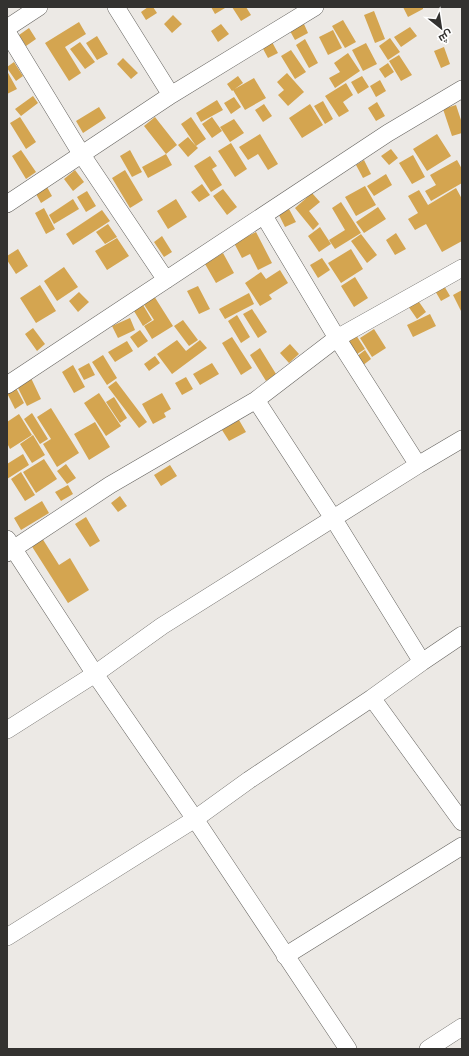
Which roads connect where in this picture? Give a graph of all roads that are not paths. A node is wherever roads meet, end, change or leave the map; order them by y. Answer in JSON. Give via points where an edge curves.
{"nodes":[{"id":1,"x":39,"y":7,"type":"edge"},
{"id":2,"x":116,"y":7,"type":"edge"},
{"id":3,"x":315,"y":7,"type":"edge"},
{"id":4,"x":7,"y":28,"type":"edge"},
{"id":5,"x":7,"y":32,"type":"edge"},
{"id":6,"x":462,"y":88,"type":"edge"},
{"id":7,"x":171,"y":95,"type":"junction"},
{"id":8,"x":82,"y":155,"type":"junction"},
{"id":9,"x":7,"y":204,"type":"edge"},
{"id":10,"x":264,"y":216,"type":"junction"},
{"id":11,"x":462,"y":268,"type":"edge"},
{"id":12,"x":166,"y":280,"type":"junction"},
{"id":13,"x":337,"y":338,"type":"junction"},
{"id":14,"x":7,"y":385,"type":"edge"},
{"id":15,"x":256,"y":400,"type":"junction"},
{"id":16,"x":462,"y":439,"type":"edge"},
{"id":17,"x":418,"y":466,"type":"junction"},
{"id":18,"x":333,"y":518,"type":"junction"},
{"id":19,"x":9,"y":547,"type":"edge"},
{"id":20,"x":462,"y":635,"type":"edge"},
{"id":21,"x":422,"y":662,"type":"junction"},
{"id":22,"x":95,"y":674,"type":"junction"},
{"id":23,"x":372,"y":698,"type":"junction"},
{"id":24,"x":7,"y":730,"type":"edge"},
{"id":25,"x":194,"y":819,"type":"junction"},
{"id":26,"x":462,"y":822,"type":"edge"},
{"id":27,"x":462,"y":846,"type":"edge"},
{"id":28,"x":7,"y":937,"type":"edge"},
{"id":29,"x":285,"y":956,"type":"junction"},
{"id":30,"x":462,"y":1027,"type":"edge"},
{"id":31,"x":348,"y":1049,"type":"edge"},
{"id":32,"x":428,"y":1049,"type":"edge"}],
"edges":[{"from":1,"to":4,"type":"street"},
{"from":2,"to":7,"type":"street"},
{"from":3,"to":7,"type":"street"},
{"from":5,"to":8,"type":"street"},
{"from":6,"to":10,"type":"street","via":[[388,133]]},
{"from":7,"to":8,"type":"street"},
{"from":8,"to":9,"type":"street"},
{"from":8,"to":12,"type":"street"},
{"from":10,"to":12,"type":"street"},
{"from":10,"to":13,"type":"street"},
{"from":11,"to":13,"type":"street"},
{"from":12,"to":14,"type":"street"},
{"from":13,"to":15,"type":"street"},
{"from":13,"to":17,"type":"street"},
{"from":15,"to":18,"type":"street"},
{"from":15,"to":19,"type":"street"},
{"from":16,"to":17,"type":"street"},
{"from":17,"to":18,"type":"street"},
{"from":18,"to":21,"type":"street"},
{"from":18,"to":22,"type":"street","via":[[162,626]]},
{"from":19,"to":22,"type":"street"},
{"from":20,"to":21,"type":"street"},
{"from":21,"to":23,"type":"street"},
{"from":22,"to":24,"type":"street"},
{"from":22,"to":25,"type":"street"},
{"from":23,"to":25,"type":"street"},
{"from":23,"to":26,"type":"street"},
{"from":25,"to":28,"type":"street"},
{"from":25,"to":29,"type":"street"},
{"from":27,"to":29,"type":"street"},
{"from":29,"to":31,"type":"street"},
{"from":30,"to":32,"type":"street"}]}
